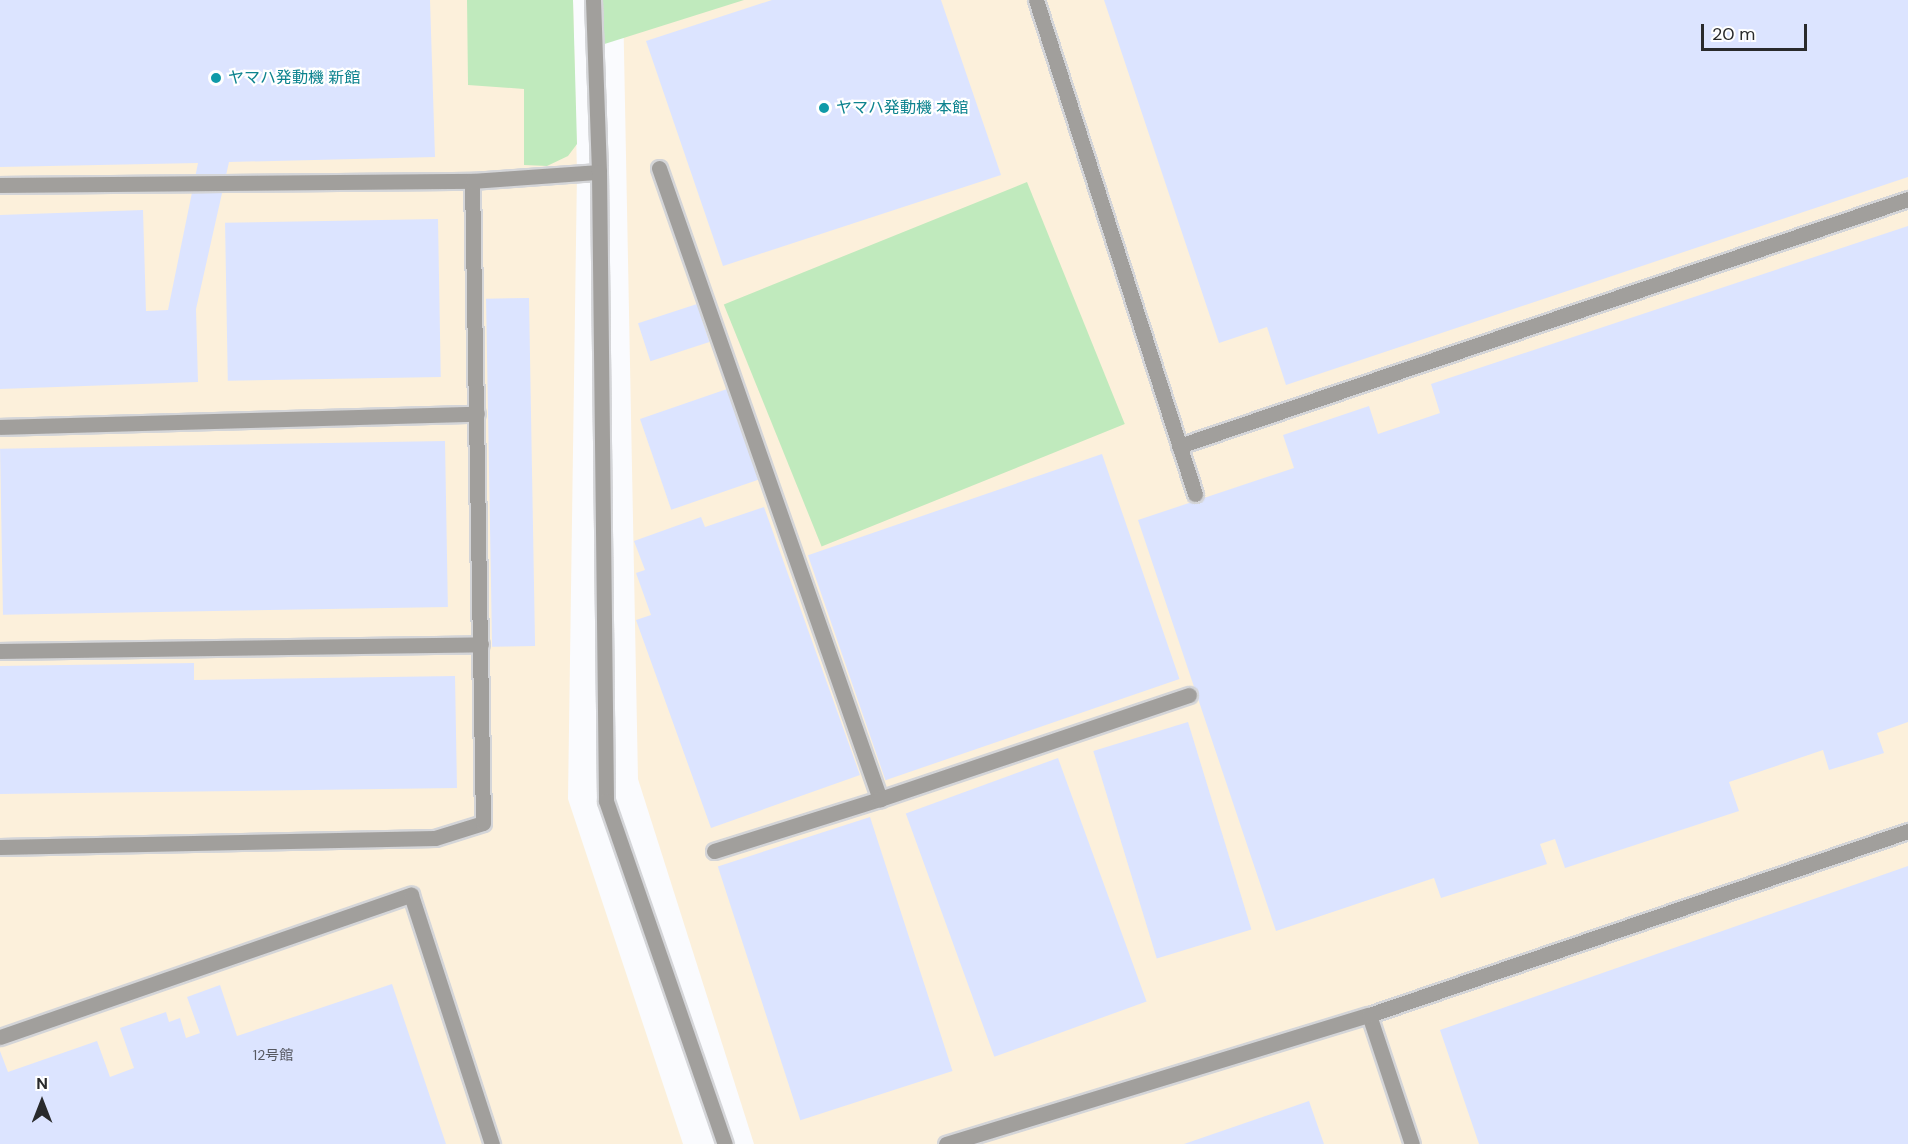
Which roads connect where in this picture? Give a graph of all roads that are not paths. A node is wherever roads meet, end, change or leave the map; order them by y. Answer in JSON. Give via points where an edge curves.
{"nodes":[{"id":1,"x":593,"y":0,"type":"edge"},
{"id":2,"x":1036,"y":0,"type":"edge"},
{"id":3,"x":658,"y":168,"type":"dead end"},
{"id":4,"x":599,"y":172,"type":"junction"},
{"id":5,"x":472,"y":180,"type":"junction"},
{"id":6,"x":0,"y":185,"type":"edge"},
{"id":7,"x":1908,"y":199,"type":"edge"},
{"id":8,"x":477,"y":414,"type":"junction"},
{"id":9,"x":0,"y":427,"type":"edge"},
{"id":10,"x":1179,"y":446,"type":"junction"},
{"id":11,"x":1195,"y":494,"type":"dead end"},
{"id":12,"x":481,"y":645,"type":"junction"},
{"id":13,"x":0,"y":651,"type":"edge"},
{"id":14,"x":1189,"y":695,"type":"dead end"},
{"id":15,"x":880,"y":799,"type":"junction"},
{"id":16,"x":1908,"y":831,"type":"edge"},
{"id":17,"x":0,"y":846,"type":"edge"},
{"id":18,"x":714,"y":850,"type":"dead end"},
{"id":19,"x":1369,"y":1016,"type":"junction"},
{"id":20,"x":0,"y":1037,"type":"edge"},
{"id":21,"x":492,"y":1144,"type":"edge"},
{"id":22,"x":725,"y":1144,"type":"edge"},
{"id":23,"x":946,"y":1144,"type":"edge"},
{"id":24,"x":1412,"y":1144,"type":"edge"}],
"edges":[{"from":1,"to":4,"type":"street"},
{"from":2,"to":10,"type":"street"},
{"from":3,"to":15,"type":"street"},
{"from":4,"to":5,"type":"street"},
{"from":4,"to":22,"type":"street","via":[[606,801]]},
{"from":5,"to":6,"type":"street"},
{"from":5,"to":8,"type":"street"},
{"from":7,"to":10,"type":"street"},
{"from":8,"to":9,"type":"street"},
{"from":8,"to":12,"type":"street"},
{"from":10,"to":11,"type":"street"},
{"from":12,"to":13,"type":"street"},
{"from":12,"to":17,"type":"street","via":[[483,824],[435,838]]},
{"from":14,"to":15,"type":"street"},
{"from":15,"to":18,"type":"street"},
{"from":16,"to":19,"type":"street"},
{"from":19,"to":23,"type":"street"},
{"from":19,"to":24,"type":"street"},
{"from":20,"to":21,"type":"street","via":[[411,895]]}]}
